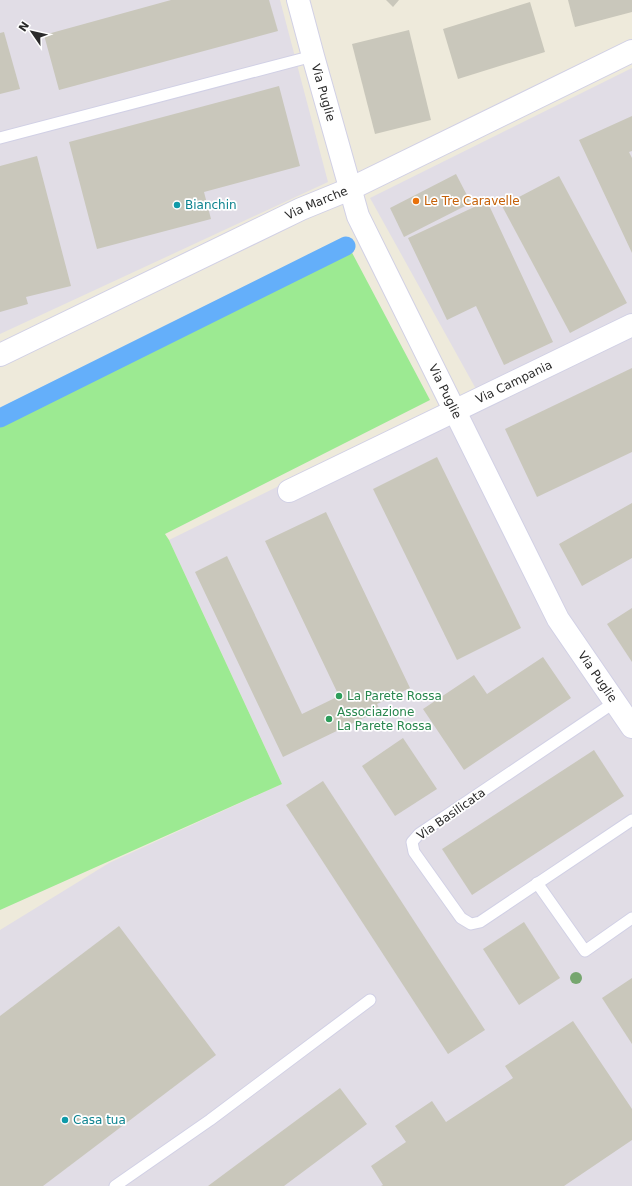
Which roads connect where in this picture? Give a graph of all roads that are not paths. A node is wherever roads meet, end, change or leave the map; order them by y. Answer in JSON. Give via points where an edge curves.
{"nodes":[{"id":1,"x":298,"y":0,"type":"edge"},
{"id":2,"x":632,"y":51,"type":"edge"},
{"id":3,"x":312,"y":56,"type":"junction"},
{"id":4,"x":0,"y":138,"type":"edge"},
{"id":5,"x":350,"y":189,"type":"junction"},
{"id":6,"x":632,"y":325,"type":"edge"},
{"id":7,"x":0,"y":355,"type":"edge"},
{"id":8,"x":455,"y":410,"type":"junction"},
{"id":9,"x":289,"y":491,"type":"dead end"},
{"id":10,"x":615,"y":702,"type":"junction"},
{"id":11,"x":632,"y":727,"type":"edge"},
{"id":12,"x":630,"y":825,"type":"edge"},
{"id":13,"x":537,"y":884,"type":"junction"},
{"id":14,"x":632,"y":918,"type":"edge"},
{"id":15,"x":370,"y":1000,"type":"dead end"},
{"id":16,"x":115,"y":1186,"type":"edge"}],
"edges":[{"from":1,"to":3,"type":"street","name":"Via Puglie"},
{"from":2,"to":5,"type":"street","name":"Via Marche"},
{"from":3,"to":4,"type":"lane"},
{"from":3,"to":5,"type":"street","name":"Via Puglie"},
{"from":5,"to":7,"type":"street","name":"Via Marche","via":[[301,209]]},
{"from":5,"to":8,"type":"street","name":"Via Puglie","via":[[358,216]]},
{"from":6,"to":8,"type":"street","name":"Via Campania"},
{"from":8,"to":9,"type":"street","name":"Via Campania"},
{"from":8,"to":10,"type":"street","name":"Via Puglie","via":[[558,618]]},
{"from":10,"to":11,"type":"street","name":"Via Puglie"},
{"from":10,"to":13,"type":"lane","name":"Via Basilicata","via":[[419,834],[412,842],[414,852],[448,900],[461,918],[471,924],[480,922]]},
{"from":12,"to":13,"type":"lane","name":"Via Basilicata"},
{"from":13,"to":14,"type":"lane","via":[[585,951]]},
{"from":15,"to":16,"type":"lane","via":[[210,1120]]}]}
